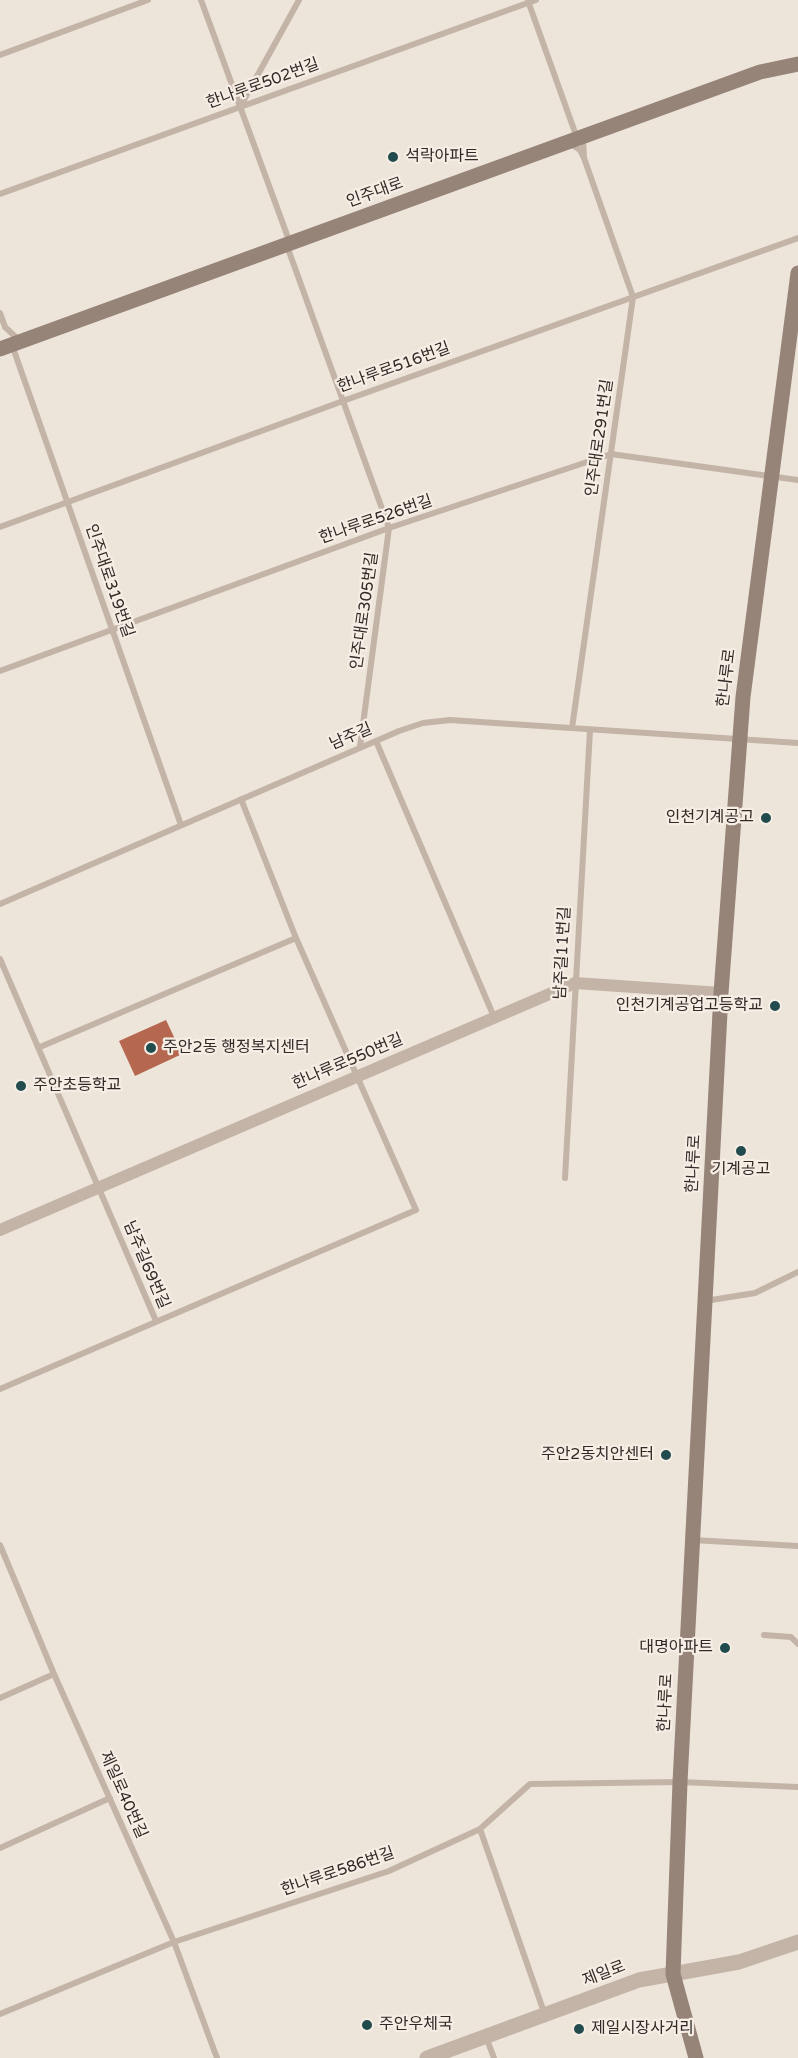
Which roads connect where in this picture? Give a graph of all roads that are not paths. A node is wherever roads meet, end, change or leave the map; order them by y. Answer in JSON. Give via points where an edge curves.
{"nodes":[{"id":1,"x":148,"y":0,"type":"edge"},
{"id":2,"x":201,"y":0,"type":"edge"},
{"id":3,"x":299,"y":0,"type":"edge"},
{"id":4,"x":531,"y":1,"type":"edge"},
{"id":5,"x":0,"y":55,"type":"edge"},
{"id":6,"x":798,"y":64,"type":"edge"},
{"id":7,"x":240,"y":107,"type":"junction"},
{"id":8,"x":576,"y":139,"type":"junction"},
{"id":9,"x":584,"y":158,"type":"junction"},
{"id":10,"x":0,"y":194,"type":"edge"},
{"id":11,"x":798,"y":238,"type":"edge"},
{"id":12,"x":288,"y":244,"type":"junction"},
{"id":13,"x":798,"y":273,"type":"edge"},
{"id":14,"x":633,"y":297,"type":"junction"},
{"id":15,"x":0,"y":313,"type":"edge"},
{"id":16,"x":11,"y":345,"type":"edge"},
{"id":17,"x":343,"y":401,"type":"junction"},
{"id":18,"x":611,"y":454,"type":"junction"},
{"id":19,"x":771,"y":477,"type":"junction"},
{"id":20,"x":798,"y":480,"type":"edge"},
{"id":21,"x":67,"y":502,"type":"junction"},
{"id":22,"x":0,"y":527,"type":"edge"},
{"id":23,"x":389,"y":528,"type":"junction"},
{"id":24,"x":112,"y":630,"type":"junction"},
{"id":25,"x":0,"y":671,"type":"edge"},
{"id":26,"x":572,"y":728,"type":"junction"},
{"id":27,"x":590,"y":729,"type":"junction"},
{"id":28,"x":740,"y":739,"type":"junction"},
{"id":29,"x":376,"y":741,"type":"junction"},
{"id":30,"x":798,"y":743,"type":"edge"},
{"id":31,"x":360,"y":747,"type":"junction"},
{"id":32,"x":241,"y":799,"type":"junction"},
{"id":33,"x":181,"y":825,"type":"junction"},
{"id":34,"x":0,"y":904,"type":"edge"},
{"id":35,"x":296,"y":938,"type":"junction"},
{"id":36,"x":0,"y":959,"type":"edge"},
{"id":37,"x":575,"y":983,"type":"junction"},
{"id":38,"x":722,"y":993,"type":"junction"},
{"id":39,"x":494,"y":1017,"type":"junction"},
{"id":40,"x":40,"y":1047,"type":"junction"},
{"id":41,"x":357,"y":1076,"type":"junction"},
{"id":42,"x":565,"y":1178,"type":"dead end"},
{"id":43,"x":99,"y":1187,"type":"junction"},
{"id":44,"x":0,"y":1230,"type":"edge"},
{"id":45,"x":798,"y":1272,"type":"edge"},
{"id":46,"x":705,"y":1301,"type":"junction"},
{"id":47,"x":156,"y":1322,"type":"junction"},
{"id":48,"x":0,"y":1389,"type":"edge"},
{"id":49,"x":693,"y":1540,"type":"junction"},
{"id":50,"x":0,"y":1545,"type":"edge"},
{"id":51,"x":798,"y":1546,"type":"edge"},
{"id":52,"x":764,"y":1635,"type":"dead end"},
{"id":53,"x":798,"y":1644,"type":"edge"},
{"id":54,"x":54,"y":1674,"type":"junction"},
{"id":55,"x":0,"y":1698,"type":"edge"},
{"id":56,"x":680,"y":1782,"type":"junction"},
{"id":57,"x":798,"y":1788,"type":"edge"},
{"id":58,"x":110,"y":1798,"type":"junction"},
{"id":59,"x":480,"y":1829,"type":"junction"},
{"id":60,"x":0,"y":1848,"type":"edge"},
{"id":61,"x":174,"y":1942,"type":"junction"},
{"id":62,"x":798,"y":1942,"type":"edge"},
{"id":63,"x":673,"y":1974,"type":"junction"},
{"id":64,"x":0,"y":2014,"type":"edge"},
{"id":65,"x":545,"y":2015,"type":"junction"},
{"id":66,"x":486,"y":2037,"type":"junction"},
{"id":67,"x":217,"y":2058,"type":"edge"},
{"id":68,"x":427,"y":2058,"type":"edge"},
{"id":69,"x":494,"y":2058,"type":"edge"},
{"id":70,"x":696,"y":2058,"type":"edge"}],
"edges":[{"from":1,"to":5,"type":"lane"},
{"from":2,"to":7,"type":"lane","name":"인주대로305번길"},
{"from":3,"to":7,"type":"lane"},
{"from":4,"to":7,"type":"lane","name":"한나루로502번길"},
{"from":4,"to":8,"type":"lane"},
{"from":6,"to":8,"type":"main road","name":"인주대로","via":[[760,72]]},
{"from":7,"to":10,"type":"lane","name":"한나루로502번길"},
{"from":7,"to":12,"type":"lane","name":"인주대로305번길"},
{"from":8,"to":9,"type":"lane"},
{"from":8,"to":9,"type":"lane","via":[[582,143]]},
{"from":8,"to":12,"type":"main road","name":"인주대로"},
{"from":9,"to":14,"type":"lane","name":"인주대로291번길"},
{"from":11,"to":14,"type":"lane","name":"한나루로516번길"},
{"from":12,"to":16,"type":"main road","name":"인주대로"},
{"from":12,"to":17,"type":"lane","name":"인주대로305번길"},
{"from":13,"to":19,"type":"main road","name":"한나루로"},
{"from":14,"to":17,"type":"lane","name":"한나루로516번길"},
{"from":14,"to":18,"type":"lane","name":"인주대로291번길"},
{"from":15,"to":16,"type":"lane","via":[[11,334]]},
{"from":16,"to":21,"type":"lane","name":"인주대로319번길"},
{"from":17,"to":21,"type":"lane","name":"한나루로516번길"},
{"from":17,"to":23,"type":"lane","name":"인주대로305번길"},
{"from":18,"to":19,"type":"lane","name":"한나루로526번길"},
{"from":18,"to":23,"type":"lane","name":"한나루로526번길"},
{"from":18,"to":26,"type":"lane","name":"인주대로291번길"},
{"from":19,"to":20,"type":"lane","name":"한나루로526번길"},
{"from":19,"to":28,"type":"main road","name":"한나루로"},
{"from":21,"to":22,"type":"lane","name":"한나루로516번길"},
{"from":21,"to":24,"type":"lane","name":"인주대로319번길"},
{"from":23,"to":24,"type":"lane","name":"한나루로526번길"},
{"from":23,"to":31,"type":"lane","name":"인주대로305번길"},
{"from":24,"to":25,"type":"lane","name":"한나루로526번길"},
{"from":24,"to":33,"type":"lane","name":"인주대로319번길"},
{"from":26,"to":27,"type":"lane","name":"남주길"},
{"from":26,"to":29,"type":"lane","name":"남주길","via":[[450,720],[423,723]]},
{"from":27,"to":28,"type":"lane","name":"남주길"},
{"from":27,"to":37,"type":"lane","name":"남주길11번길"},
{"from":28,"to":30,"type":"lane","name":"남주길"},
{"from":28,"to":38,"type":"main road","name":"한나루로"},
{"from":29,"to":31,"type":"lane","name":"남주길"},
{"from":29,"to":39,"type":"lane"},
{"from":31,"to":32,"type":"lane","name":"남주길"},
{"from":32,"to":33,"type":"lane","name":"남주길"},
{"from":32,"to":35,"type":"lane"},
{"from":33,"to":34,"type":"lane","name":"남주길"},
{"from":35,"to":40,"type":"lane"},
{"from":35,"to":41,"type":"lane"},
{"from":36,"to":40,"type":"lane","name":"남주길69번길"},
{"from":37,"to":38,"type":"street","name":"한나루로550번길"},
{"from":37,"to":39,"type":"street","name":"한나루로550번길"},
{"from":37,"to":42,"type":"lane","name":"남주길11번길"},
{"from":38,"to":46,"type":"main road","name":"한나루로"},
{"from":39,"to":41,"type":"street","name":"한나루로550번길"},
{"from":40,"to":43,"type":"lane","name":"남주길69번길"},
{"from":41,"to":43,"type":"street","name":"한나루로550번길"},
{"from":41,"to":47,"type":"lane","name":"남주길69번길","via":[[416,1210]]},
{"from":43,"to":44,"type":"street","name":"한나루로550번길"},
{"from":43,"to":47,"type":"lane","name":"남주길69번길"},
{"from":45,"to":46,"type":"lane","via":[[755,1293]]},
{"from":46,"to":49,"type":"main road","name":"한나루로"},
{"from":47,"to":48,"type":"lane"},
{"from":49,"to":51,"type":"lane"},
{"from":49,"to":56,"type":"main road","name":"한나루로"},
{"from":50,"to":54,"type":"lane","name":"제일로40번길"},
{"from":52,"to":53,"type":"lane","via":[[791,1637]]},
{"from":54,"to":55,"type":"lane"},
{"from":54,"to":58,"type":"lane","name":"제일로40번길"},
{"from":56,"to":57,"type":"lane","name":"한나루로586번길"},
{"from":56,"to":59,"type":"lane","name":"한나루로586번길","via":[[530,1784]]},
{"from":56,"to":63,"type":"main road","name":"한나루로"},
{"from":58,"to":60,"type":"lane"},
{"from":58,"to":61,"type":"lane","name":"제일로40번길"},
{"from":59,"to":61,"type":"lane","name":"한나루로586번길","via":[[389,1870]]},
{"from":59,"to":65,"type":"lane"},
{"from":61,"to":64,"type":"lane","name":"한나루로586번길"},
{"from":61,"to":67,"type":"lane","name":"제일로40번길"},
{"from":62,"to":63,"type":"street","name":"제일로","via":[[740,1962]]},
{"from":63,"to":65,"type":"street","name":"제일로","via":[[639,1980]]},
{"from":63,"to":70,"type":"main road","name":"한나루로"},
{"from":65,"to":66,"type":"street","name":"제일로"},
{"from":66,"to":68,"type":"street","name":"제일로"},
{"from":66,"to":69,"type":"lane"}]}
